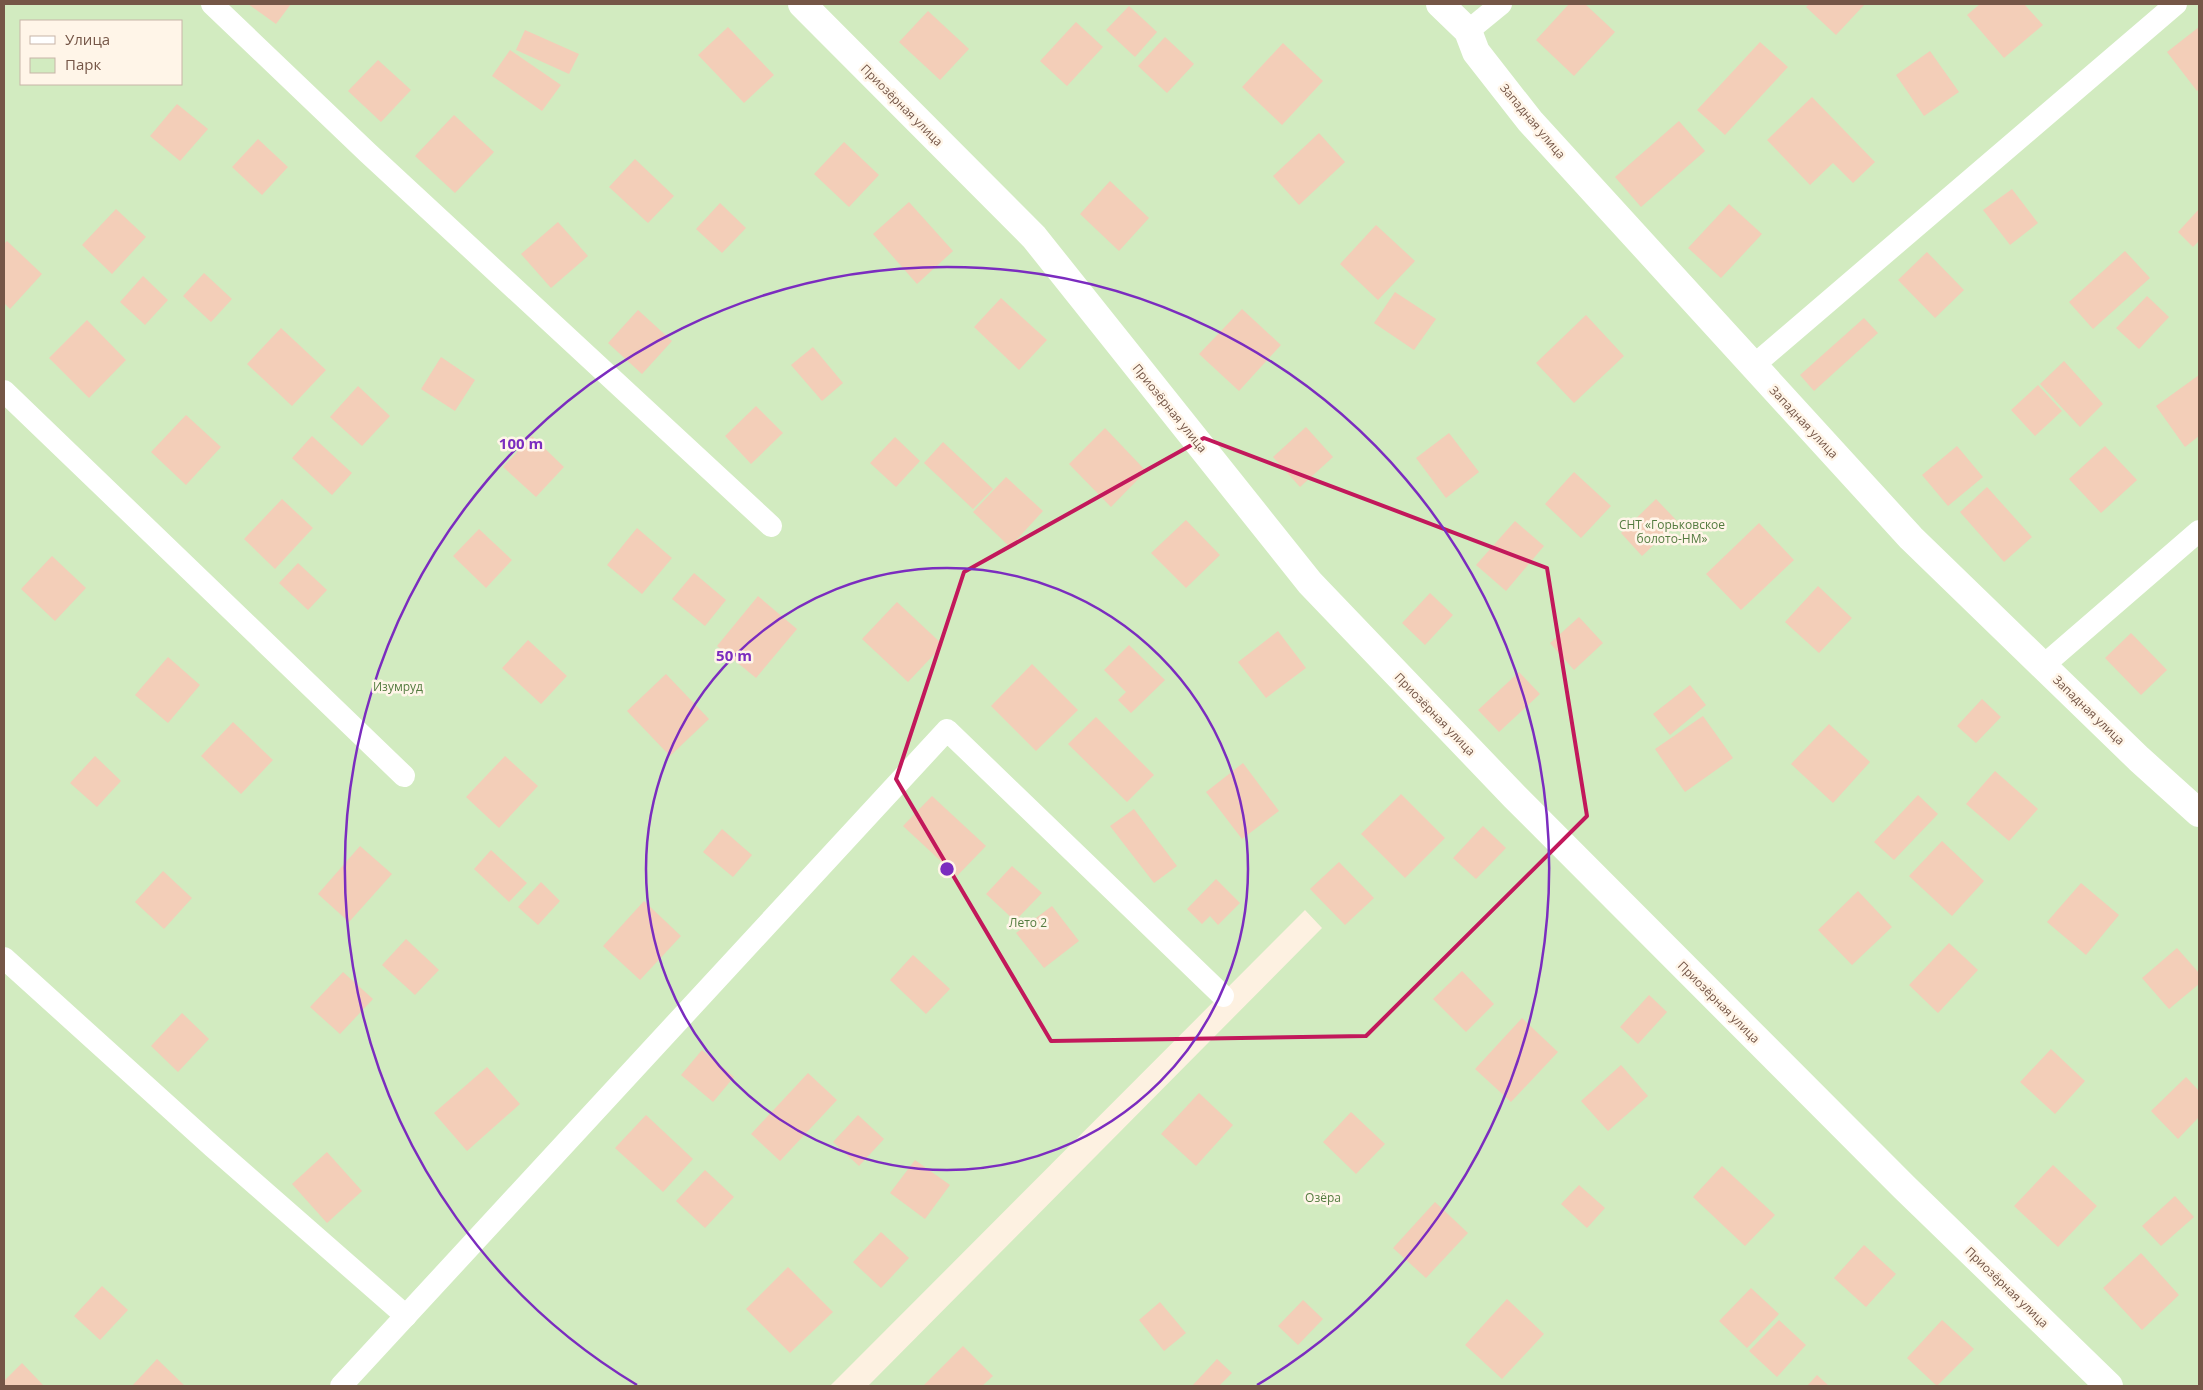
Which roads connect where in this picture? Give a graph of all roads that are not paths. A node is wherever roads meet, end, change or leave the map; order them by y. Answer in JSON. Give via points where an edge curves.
{"nodes":[{"id":1,"x":212,"y":4,"type":"edge"},
{"id":2,"x":802,"y":4,"type":"edge"},
{"id":3,"x":1440,"y":4,"type":"edge"},
{"id":4,"x":1501,"y":4,"type":"edge"},
{"id":5,"x":2176,"y":4,"type":"edge"},
{"id":6,"x":1468,"y":31,"type":"junction"},
{"id":7,"x":1753,"y":366,"type":"junction"},
{"id":8,"x":4,"y":392,"type":"edge"},
{"id":9,"x":771,"y":526,"type":"dead end"},
{"id":10,"x":2199,"y":531,"type":"edge"},
{"id":11,"x":2044,"y":665,"type":"junction"},
{"id":12,"x":404,"y":776,"type":"dead end"},
{"id":13,"x":2199,"y":813,"type":"edge"},
{"id":14,"x":4,"y":958,"type":"edge"},
{"id":15,"x":1223,"y":996,"type":"dead end"},
{"id":16,"x":406,"y":1316,"type":"junction"},
{"id":17,"x":341,"y":1386,"type":"edge"},
{"id":18,"x":2109,"y":1386,"type":"edge"}],
"edges":[{"from":1,"to":9,"type":"lane"},
{"from":2,"to":18,"type":"street","name":"Приозёрная улица","via":[[1034,237],[1310,584],[1529,811],[1904,1187]]},
{"from":3,"to":6,"type":"street","name":"Западная улица"},
{"from":4,"to":6,"type":"lane"},
{"from":5,"to":7,"type":"lane"},
{"from":6,"to":7,"type":"street","name":"Западная улица","via":[[1476,52],[1530,121]]},
{"from":7,"to":11,"type":"street","name":"Западная улица","via":[[1911,538]]},
{"from":8,"to":12,"type":"lane"},
{"from":10,"to":11,"type":"lane"},
{"from":11,"to":13,"type":"street","name":"Западная улица"},
{"from":14,"to":16,"type":"lane"},
{"from":15,"to":16,"type":"lane","via":[[947,730]]},
{"from":16,"to":17,"type":"lane"}]}
